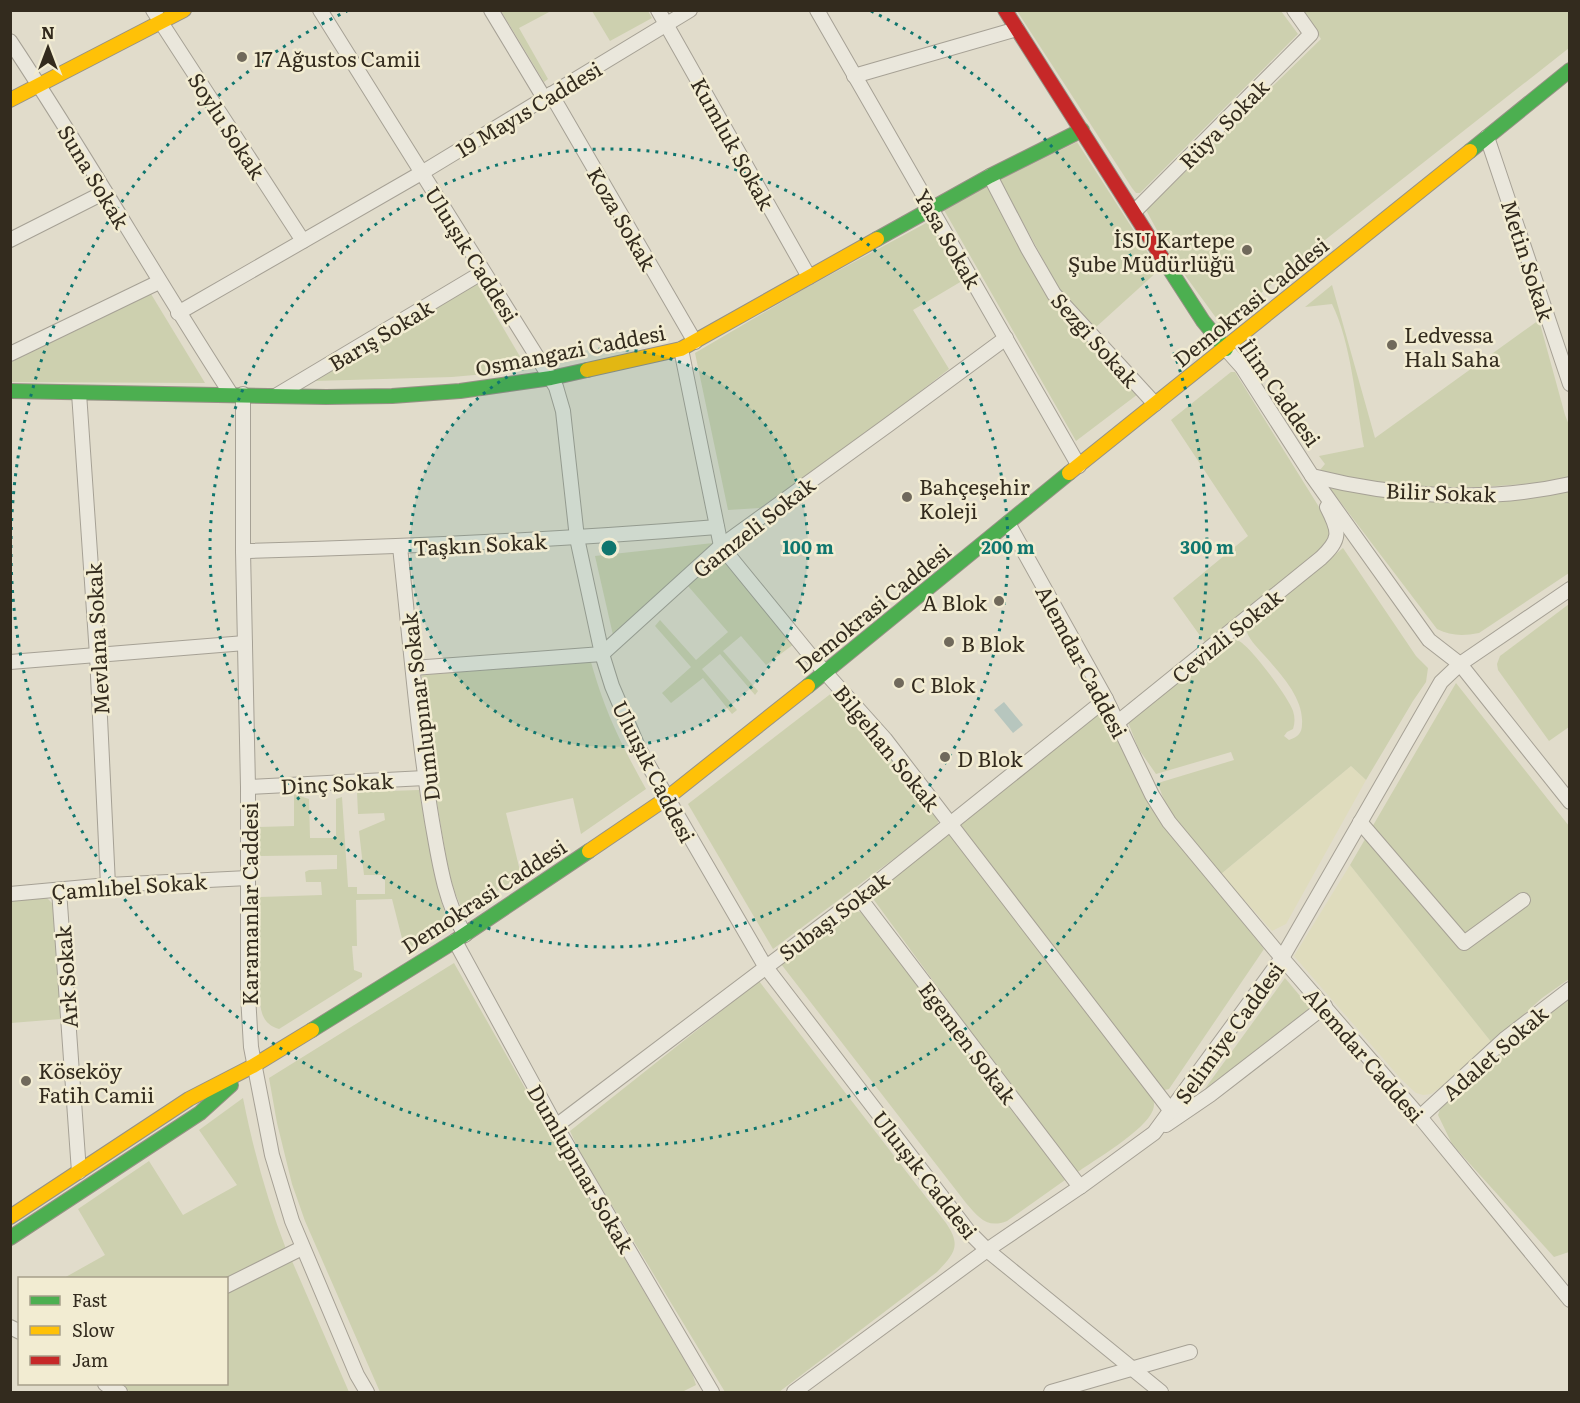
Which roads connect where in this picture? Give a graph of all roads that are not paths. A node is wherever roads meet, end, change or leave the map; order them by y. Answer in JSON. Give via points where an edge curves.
{"nodes":[{"id":1,"x":153,"y":10,"type":"edge"},
{"id":2,"x":184,"y":10,"type":"edge"},
{"id":3,"x":320,"y":10,"type":"edge"},
{"id":4,"x":491,"y":10,"type":"edge"},
{"id":5,"x":658,"y":10,"type":"edge"},
{"id":6,"x":690,"y":10,"type":"edge"},
{"id":7,"x":817,"y":10,"type":"edge"},
{"id":8,"x":1005,"y":10,"type":"edge"},
{"id":9,"x":1294,"y":10,"type":"edge"},
{"id":10,"x":161,"y":23,"type":"junction"},
{"id":11,"x":667,"y":24,"type":"junction"},
{"id":12,"x":1017,"y":29,"type":"junction"},
{"id":13,"x":10,"y":41,"type":"edge"},
{"id":14,"x":1569,"y":70,"type":"edge"},
{"id":15,"x":854,"y":76,"type":"junction"},
{"id":16,"x":40,"y":85,"type":"junction"},
{"id":17,"x":547,"y":96,"type":"junction"},
{"id":18,"x":10,"y":100,"type":"edge"},
{"id":19,"x":1082,"y":130,"type":"junction"},
{"id":20,"x":1487,"y":136,"type":"junction"},
{"id":21,"x":423,"y":172,"type":"junction"},
{"id":22,"x":990,"y":176,"type":"junction"},
{"id":23,"x":105,"y":192,"type":"junction"},
{"id":24,"x":932,"y":208,"type":"junction"},
{"id":25,"x":1134,"y":212,"type":"junction"},
{"id":26,"x":10,"y":240,"type":"edge"},
{"id":27,"x":303,"y":241,"type":"junction"},
{"id":28,"x":483,"y":272,"type":"junction"},
{"id":29,"x":809,"y":277,"type":"junction"},
{"id":30,"x":159,"y":282,"type":"junction"},
{"id":31,"x":178,"y":313,"type":"junction"},
{"id":32,"x":1006,"y":338,"type":"junction"},
{"id":33,"x":695,"y":342,"type":"junction"},
{"id":34,"x":1226,"y":349,"type":"junction"},
{"id":35,"x":681,"y":350,"type":"junction"},
{"id":36,"x":10,"y":354,"type":"edge"},
{"id":37,"x":1567,"y":368,"type":"edge"},
{"id":38,"x":551,"y":378,"type":"junction"},
{"id":39,"x":1569,"y":384,"type":"edge"},
{"id":40,"x":10,"y":391,"type":"edge"},
{"id":41,"x":79,"y":393,"type":"junction"},
{"id":42,"x":237,"y":394,"type":"junction"},
{"id":43,"x":277,"y":395,"type":"junction"},
{"id":44,"x":1155,"y":404,"type":"junction"},
{"id":45,"x":1079,"y":466,"type":"junction"},
{"id":46,"x":1312,"y":476,"type":"junction"},
{"id":47,"x":1569,"y":484,"type":"edge"},
{"id":48,"x":1008,"y":523,"type":"junction"},
{"id":49,"x":717,"y":527,"type":"junction"},
{"id":50,"x":577,"y":538,"type":"junction"},
{"id":51,"x":721,"y":546,"type":"junction"},
{"id":52,"x":400,"y":547,"type":"junction"},
{"id":53,"x":243,"y":551,"type":"junction"},
{"id":54,"x":1569,"y":589,"type":"edge"},
{"id":55,"x":245,"y":643,"type":"junction"},
{"id":56,"x":602,"y":654,"type":"junction"},
{"id":57,"x":97,"y":655,"type":"junction"},
{"id":58,"x":10,"y":662,"type":"edge"},
{"id":59,"x":1460,"y":664,"type":"junction"},
{"id":60,"x":413,"y":668,"type":"junction"},
{"id":61,"x":825,"y":672,"type":"junction"},
{"id":62,"x":1106,"y":699,"type":"junction"},
{"id":63,"x":1118,"y":722,"type":"junction"},
{"id":64,"x":425,"y":778,"type":"junction"},
{"id":65,"x":248,"y":787,"type":"junction"},
{"id":66,"x":668,"y":798,"type":"junction"},
{"id":67,"x":1569,"y":802,"type":"edge"},
{"id":68,"x":1360,"y":822,"type":"junction"},
{"id":69,"x":951,"y":823,"type":"junction"},
{"id":70,"x":248,"y":878,"type":"junction"},
{"id":71,"x":108,"y":885,"type":"junction"},
{"id":72,"x":59,"y":890,"type":"junction"},
{"id":73,"x":10,"y":894,"type":"edge"},
{"id":74,"x":859,"y":897,"type":"junction"},
{"id":75,"x":1523,"y":900,"type":"dead end"},
{"id":76,"x":460,"y":938,"type":"junction"},
{"id":77,"x":1282,"y":958,"type":"junction"},
{"id":78,"x":765,"y":966,"type":"junction"},
{"id":79,"x":1569,"y":988,"type":"edge"},
{"id":80,"x":1325,"y":1006,"type":"junction"},
{"id":81,"x":253,"y":1066,"type":"junction"},
{"id":82,"x":1171,"y":1111,"type":"junction"},
{"id":83,"x":1420,"y":1117,"type":"junction"},
{"id":84,"x":556,"y":1126,"type":"junction"},
{"id":85,"x":1154,"y":1133,"type":"junction"},
{"id":86,"x":79,"y":1172,"type":"junction"},
{"id":87,"x":1080,"y":1187,"type":"junction"},
{"id":88,"x":10,"y":1217,"type":"edge"},
{"id":89,"x":10,"y":1238,"type":"edge"},
{"id":90,"x":302,"y":1248,"type":"junction"},
{"id":91,"x":987,"y":1250,"type":"junction"},
{"id":92,"x":228,"y":1285,"type":"edge"},
{"id":93,"x":1569,"y":1300,"type":"edge"},
{"id":94,"x":1190,"y":1352,"type":"dead end"},
{"id":95,"x":1133,"y":1370,"type":"junction"},
{"id":96,"x":367,"y":1392,"type":"edge"},
{"id":97,"x":712,"y":1392,"type":"edge"},
{"id":98,"x":794,"y":1392,"type":"edge"},
{"id":99,"x":1051,"y":1392,"type":"edge"},
{"id":100,"x":1161,"y":1392,"type":"edge"}],
"edges":[{"from":1,"to":10,"type":"street","name":"Soylu Sokak"},
{"from":2,"to":10,"type":"main road"},
{"from":3,"to":21,"type":"street","name":"Uluışık Caddesi"},
{"from":4,"to":17,"type":"street","name":"Koza Sokak"},
{"from":5,"to":11,"type":"street","name":"Kumluk Sokak"},
{"from":6,"to":11,"type":"street","name":"19 Mayıs Caddesi"},
{"from":7,"to":15,"type":"street","name":"Yasa Sokak"},
{"from":8,"to":12,"type":"main road","name":"İlim Caddesi"},
{"from":9,"to":25,"type":"street","name":"Rüya Sokak","via":[[1311,34]]},
{"from":10,"to":16,"type":"main road"},
{"from":10,"to":27,"type":"street","name":"Soylu Sokak"},
{"from":11,"to":17,"type":"street","name":"19 Mayıs Caddesi"},
{"from":11,"to":29,"type":"street","name":"Kumluk Sokak"},
{"from":12,"to":15,"type":"street"},
{"from":12,"to":19,"type":"main road","name":"İlim Caddesi"},
{"from":13,"to":16,"type":"street","name":"Suna Sokak"},
{"from":14,"to":20,"type":"main road","name":"Demokrasi Caddesi"},
{"from":15,"to":24,"type":"street","name":"Yasa Sokak"},
{"from":16,"to":18,"type":"main road"},
{"from":16,"to":23,"type":"street","name":"Suna Sokak"},
{"from":17,"to":21,"type":"street","name":"19 Mayıs Caddesi"},
{"from":17,"to":33,"type":"street","name":"Koza Sokak"},
{"from":19,"to":22,"type":"main road","name":"Osmangazi Caddesi"},
{"from":19,"to":25,"type":"main road","name":"İlim Caddesi"},
{"from":20,"to":34,"type":"main road","name":"Demokrasi Caddesi"},
{"from":20,"to":37,"type":"street","name":"Metin Sokak"},
{"from":21,"to":27,"type":"street","name":"19 Mayıs Caddesi"},
{"from":21,"to":28,"type":"street","name":"Uluışık Caddesi"},
{"from":22,"to":24,"type":"main road","name":"Osmangazi Caddesi"},
{"from":22,"to":44,"type":"street","name":"Sezgi Sokak","via":[[1054,294]]},
{"from":23,"to":26,"type":"street"},
{"from":23,"to":30,"type":"street","name":"Suna Sokak"},
{"from":24,"to":29,"type":"main road","name":"Osmangazi Caddesi"},
{"from":24,"to":32,"type":"street","name":"Yasa Sokak"},
{"from":25,"to":34,"type":"main road","name":"İlim Caddesi","via":[[1203,321]]},
{"from":27,"to":31,"type":"street","name":"19 Mayıs Caddesi"},
{"from":28,"to":38,"type":"street","name":"Uluışık Caddesi"},
{"from":28,"to":43,"type":"street","name":"Barış Sokak"},
{"from":29,"to":33,"type":"main road","name":"Osmangazi Caddesi"},
{"from":30,"to":31,"type":"street","name":"Suna Sokak"},
{"from":30,"to":36,"type":"street"},
{"from":31,"to":42,"type":"street","name":"Suna Sokak"},
{"from":32,"to":45,"type":"street","name":"Yasa Sokak"},
{"from":32,"to":51,"type":"street","name":"Gamzeli Sokak"},
{"from":33,"to":35,"type":"main road","name":"Osmangazi Caddesi"},
{"from":34,"to":44,"type":"main road","name":"Demokrasi Caddesi"},
{"from":34,"to":46,"type":"street","name":"İlim Caddesi","via":[[1242,367]]},
{"from":35,"to":38,"type":"main road","name":"Osmangazi Caddesi"},
{"from":35,"to":49,"type":"street","name":"Bilgehan Sokak"},
{"from":37,"to":39,"type":"street","name":"Metin Sokak"},
{"from":38,"to":43,"type":"main road","name":"Osmangazi Caddesi","via":[[392,396]]},
{"from":38,"to":50,"type":"street","name":"Uluışık Caddesi","via":[[563,411]]},
{"from":40,"to":41,"type":"main road","name":"Osmangazi Caddesi"},
{"from":41,"to":42,"type":"main road","name":"Osmangazi Caddesi"},
{"from":41,"to":57,"type":"street","name":"Mevlana Sokak"},
{"from":42,"to":43,"type":"main road","name":"Osmangazi Caddesi"},
{"from":42,"to":53,"type":"street","name":"Karamanlar Caddesi"},
{"from":44,"to":45,"type":"main road","name":"Demokrasi Caddesi"},
{"from":45,"to":48,"type":"main road","name":"Demokrasi Caddesi"},
{"from":46,"to":47,"type":"street","name":"Bilir Sokak","via":[[1383,490],[1440,494],[1514,492]]},
{"from":46,"to":59,"type":"street","name":"İlim Caddesi","via":[[1430,640]]},
{"from":46,"to":63,"type":"street","name":"Cevizli Sokak","via":[[1336,526],[1334,546]]},
{"from":48,"to":61,"type":"main road","name":"Demokrasi Caddesi"},
{"from":48,"to":62,"type":"street","name":"Alemdar Caddesi"},
{"from":49,"to":50,"type":"street","name":"Taşkın Sokak"},
{"from":49,"to":51,"type":"street","name":"Bilgehan Sokak"},
{"from":50,"to":52,"type":"street","name":"Taşkın Sokak"},
{"from":50,"to":56,"type":"street","name":"Uluışık Caddesi"},
{"from":51,"to":56,"type":"street","name":"Gamzeli Sokak"},
{"from":51,"to":61,"type":"street","name":"Bilgehan Sokak"},
{"from":52,"to":53,"type":"street","name":"Taşkın Sokak"},
{"from":52,"to":60,"type":"street","name":"Dumlupınar Sokak"},
{"from":53,"to":55,"type":"street","name":"Karamanlar Caddesi"},
{"from":54,"to":59,"type":"street","name":"Selimiye Caddesi"},
{"from":55,"to":57,"type":"street"},
{"from":55,"to":65,"type":"street","name":"Karamanlar Caddesi"},
{"from":56,"to":60,"type":"street"},
{"from":56,"to":66,"type":"street","name":"Uluışık Caddesi","via":[[625,720]]},
{"from":57,"to":58,"type":"street"},
{"from":57,"to":71,"type":"street","name":"Mevlana Sokak"},
{"from":59,"to":67,"type":"street","name":"İlim Caddesi"},
{"from":59,"to":68,"type":"street","name":"Selimiye Caddesi","via":[[1441,682]]},
{"from":60,"to":64,"type":"street","name":"Dumlupınar Sokak"},
{"from":61,"to":66,"type":"main road","name":"Demokrasi Caddesi"},
{"from":61,"to":69,"type":"street","name":"Bilgehan Sokak","via":[[885,739]]},
{"from":62,"to":63,"type":"street","name":"Alemdar Caddesi"},
{"from":62,"to":69,"type":"street","name":"Subaşı Sokak"},
{"from":63,"to":77,"type":"street","name":"Alemdar Caddesi","via":[[1169,822]]},
{"from":64,"to":65,"type":"street","name":"Dinç Sokak"},
{"from":64,"to":76,"type":"street","name":"Dumlupınar Sokak","via":[[442,876]]},
{"from":65,"to":70,"type":"street","name":"Karamanlar Caddesi"},
{"from":66,"to":76,"type":"main road","name":"Demokrasi Caddesi"},
{"from":66,"to":78,"type":"street","name":"Uluışık Caddesi"},
{"from":68,"to":75,"type":"street","via":[[1464,943]]},
{"from":68,"to":77,"type":"street","name":"Selimiye Caddesi"},
{"from":69,"to":74,"type":"street","name":"Subaşı Sokak"},
{"from":69,"to":82,"type":"street","name":"Bilgehan Sokak"},
{"from":70,"to":71,"type":"street","name":"Çamlıbel Sokak"},
{"from":70,"to":81,"type":"street","name":"Karamanlar Caddesi"},
{"from":71,"to":72,"type":"street","name":"Çamlıbel Sokak"},
{"from":72,"to":73,"type":"street","name":"Çamlıbel Sokak"},
{"from":72,"to":86,"type":"street","name":"Ark Sokak"},
{"from":74,"to":78,"type":"street","name":"Subaşı Sokak"},
{"from":74,"to":87,"type":"street","name":"Egemen Sokak"},
{"from":76,"to":81,"type":"main road","name":"Demokrasi Caddesi"},
{"from":76,"to":84,"type":"street","name":"Dumlupınar Sokak"},
{"from":77,"to":80,"type":"street","name":"Alemdar Caddesi"},
{"from":77,"to":82,"type":"street","name":"Selimiye Caddesi"},
{"from":78,"to":84,"type":"street","name":"Subaşı Sokak"},
{"from":78,"to":91,"type":"street","name":"Uluışık Caddesi","via":[[969,1232]]},
{"from":79,"to":83,"type":"street","name":"Adalet Sokak","via":[[1506,1038]]},
{"from":80,"to":83,"type":"street","name":"Alemdar Caddesi"},
{"from":80,"to":85,"type":"street"},
{"from":81,"to":86,"type":"main road","name":"Demokrasi Caddesi","via":[[189,1099]]},
{"from":81,"to":89,"type":"main road","name":"Demokrasi Caddesi","via":[[200,1113]]},
{"from":81,"to":90,"type":"street","name":"Karamanlar Caddesi","via":[[272,1155]]},
{"from":82,"to":85,"type":"street","name":"Selimiye Caddesi"},
{"from":83,"to":93,"type":"street","name":"Alemdar Caddesi"},
{"from":84,"to":97,"type":"street","name":"Dumlupınar Sokak"},
{"from":85,"to":87,"type":"street","name":"Selimiye Caddesi"},
{"from":86,"to":88,"type":"main road","name":"Demokrasi Caddesi"},
{"from":87,"to":91,"type":"street","name":"Selimiye Caddesi"},
{"from":90,"to":92,"type":"street"},
{"from":90,"to":96,"type":"street","name":"Karamanlar Caddesi"},
{"from":91,"to":95,"type":"street","name":"Uluışık Caddesi"},
{"from":91,"to":98,"type":"street","name":"Selimiye Caddesi"},
{"from":94,"to":95,"type":"street"},
{"from":95,"to":99,"type":"street"},
{"from":95,"to":100,"type":"street","name":"Uluışık Caddesi"}]}
